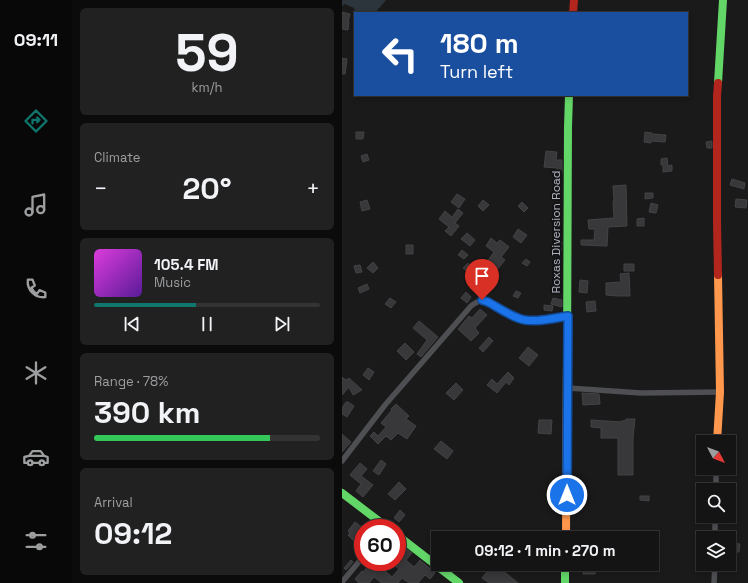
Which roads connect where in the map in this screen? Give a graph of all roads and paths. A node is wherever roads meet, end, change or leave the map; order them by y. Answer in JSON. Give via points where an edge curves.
{"nodes":[{"id":1,"x":574,"y":0,"type":"edge"},
{"id":2,"x":723,"y":0,"type":"edge"},
{"id":3,"x":573,"y":12,"type":"edge"},
{"id":4,"x":569,"y":96,"type":"edge"},
{"id":5,"x":568,"y":316,"type":"junction"},
{"id":6,"x":568,"y":388,"type":"junction"},
{"id":7,"x":720,"y":392,"type":"junction"},
{"id":8,"x":717,"y":435,"type":"edge"},
{"id":9,"x":342,"y":461,"type":"edge"},
{"id":10,"x":342,"y":493,"type":"edge"},
{"id":11,"x":375,"y":519,"type":"edge"},
{"id":12,"x":566,"y":531,"type":"edge"},
{"id":13,"x":406,"y":542,"type":"edge"},
{"id":14,"x":354,"y":568,"type":"edge"},
{"id":15,"x":565,"y":571,"type":"edge"},
{"id":16,"x":715,"y":571,"type":"edge"},
{"id":17,"x":342,"y":582,"type":"edge"},
{"id":18,"x":458,"y":583,"type":"edge"},
{"id":19,"x":565,"y":583,"type":"edge"},
{"id":20,"x":714,"y":583,"type":"edge"}],
"edges":[{"from":1,"to":3,"type":"main road"},
{"from":2,"to":7,"type":"main road","via":[[717,96]]},
{"from":4,"to":5,"type":"main road","name":"Roxas Diversion Road"},
{"from":5,"to":6,"type":"main road","name":"Roxas Diversion Road"},
{"from":5,"to":9,"type":"street","via":[[537,320],[518,319],[488,302],[478,301],[385,405]]},
{"from":6,"to":7,"type":"street","via":[[641,393]]},
{"from":6,"to":12,"type":"main road","name":"Roxas Diversion Road"},
{"from":7,"to":8,"type":"main road"},
{"from":10,"to":11,"type":"main road"},
{"from":13,"to":18,"type":"main road"},
{"from":14,"to":17,"type":"street"},
{"from":15,"to":19,"type":"main road"},
{"from":16,"to":20,"type":"street"}]}
